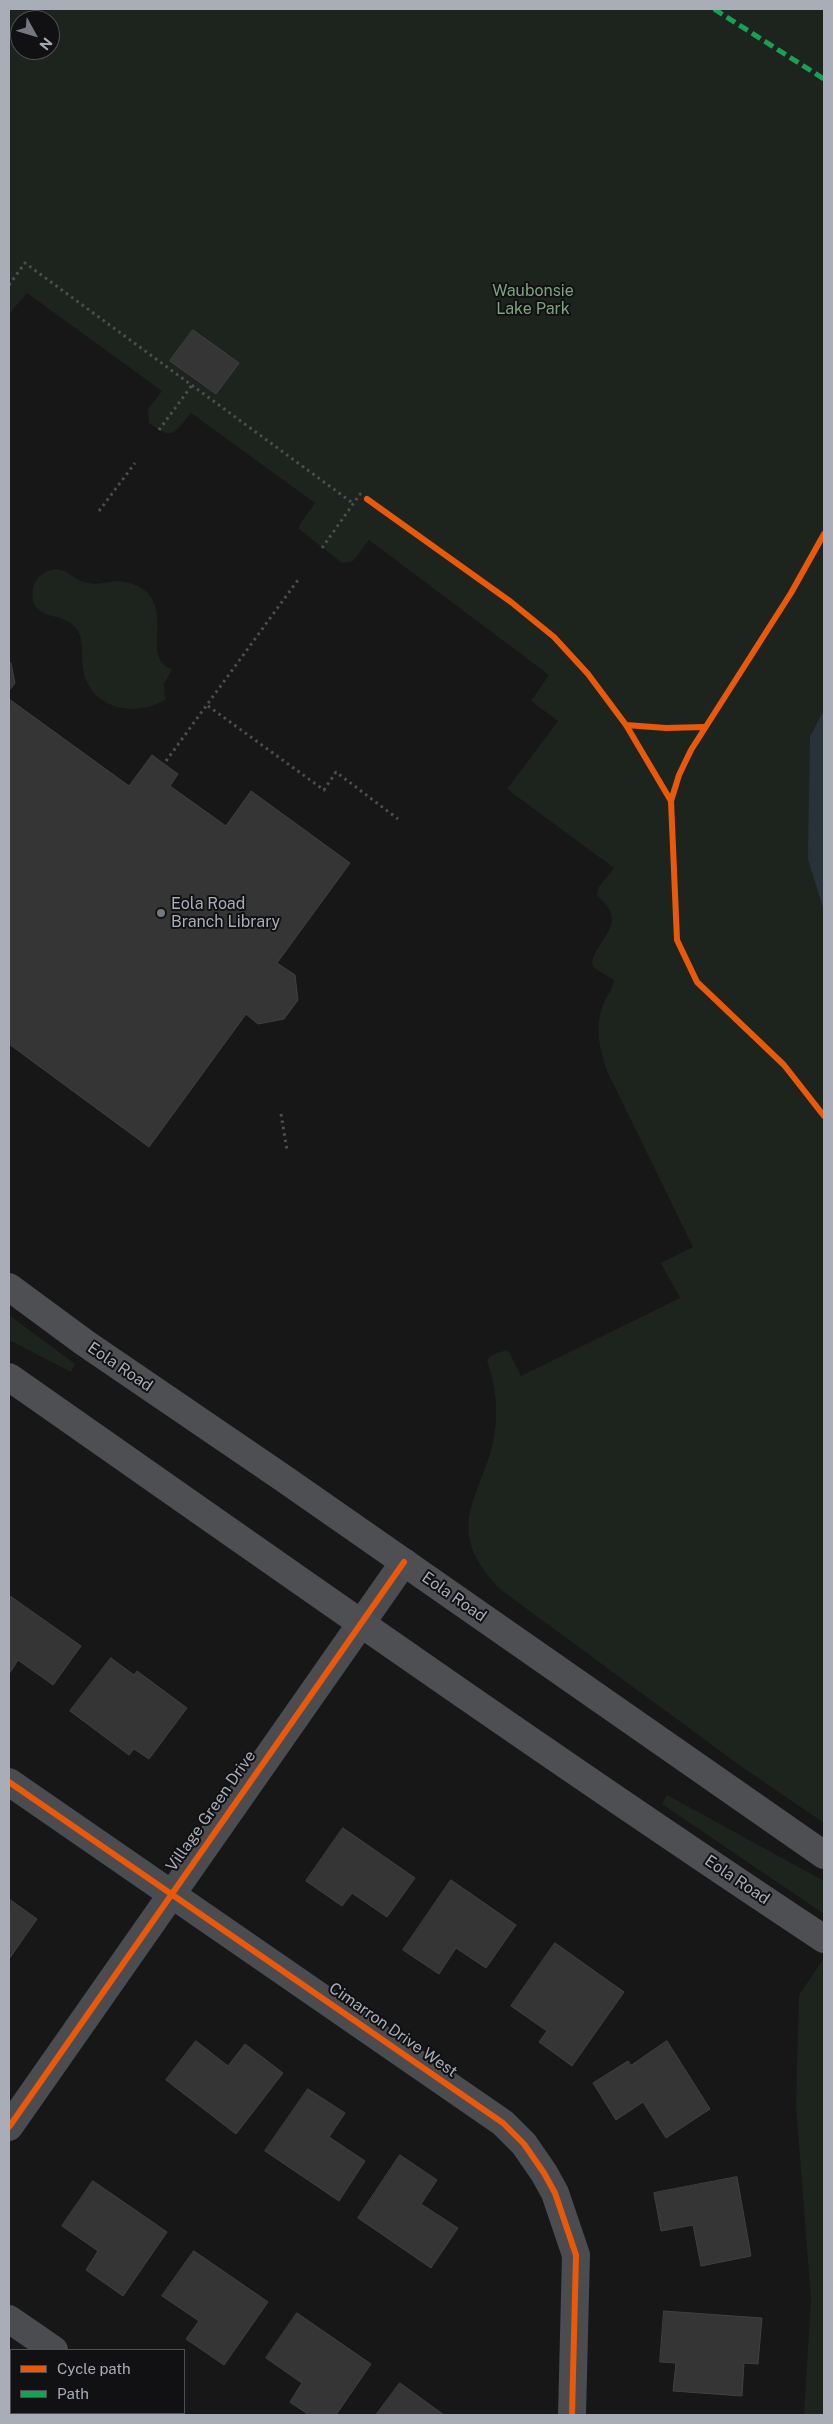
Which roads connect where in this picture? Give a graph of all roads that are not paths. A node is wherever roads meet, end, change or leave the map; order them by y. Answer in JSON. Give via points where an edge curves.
{"nodes":[{"id":1,"x":9,"y":1287,"type":"edge"},
{"id":2,"x":9,"y":1376,"type":"edge"},
{"id":3,"x":404,"y":1562,"type":"junction"},
{"id":4,"x":361,"y":1622,"type":"junction"},
{"id":5,"x":9,"y":1782,"type":"edge"},
{"id":6,"x":824,"y":1855,"type":"edge"},
{"id":7,"x":171,"y":1892,"type":"junction"},
{"id":8,"x":824,"y":1939,"type":"edge"},
{"id":9,"x":9,"y":2127,"type":"edge"},
{"id":10,"x":9,"y":2319,"type":"edge"},
{"id":11,"x":53,"y":2349,"type":"edge"},
{"id":12,"x":572,"y":2415,"type":"edge"}],
"edges":[{"from":1,"to":3,"type":"main road","name":"Eola Road","via":[[85,1343]]},
{"from":2,"to":4,"type":"main road","name":"Eola Road"},
{"from":3,"to":4,"type":"street","name":"Village Green Drive"},
{"from":3,"to":6,"type":"main road","name":"Eola Road"},
{"from":4,"to":7,"type":"street","name":"Village Green Drive"},
{"from":4,"to":8,"type":"main road","name":"Eola Road"},
{"from":5,"to":7,"type":"street","name":"Cimarron Drive West"},
{"from":7,"to":9,"type":"street","name":"Village Green Drive"},
{"from":7,"to":12,"type":"street","name":"Cimarron Drive West","via":[[503,2123],[524,2144],[555,2193],[576,2255]]},
{"from":10,"to":11,"type":"street"}]}
